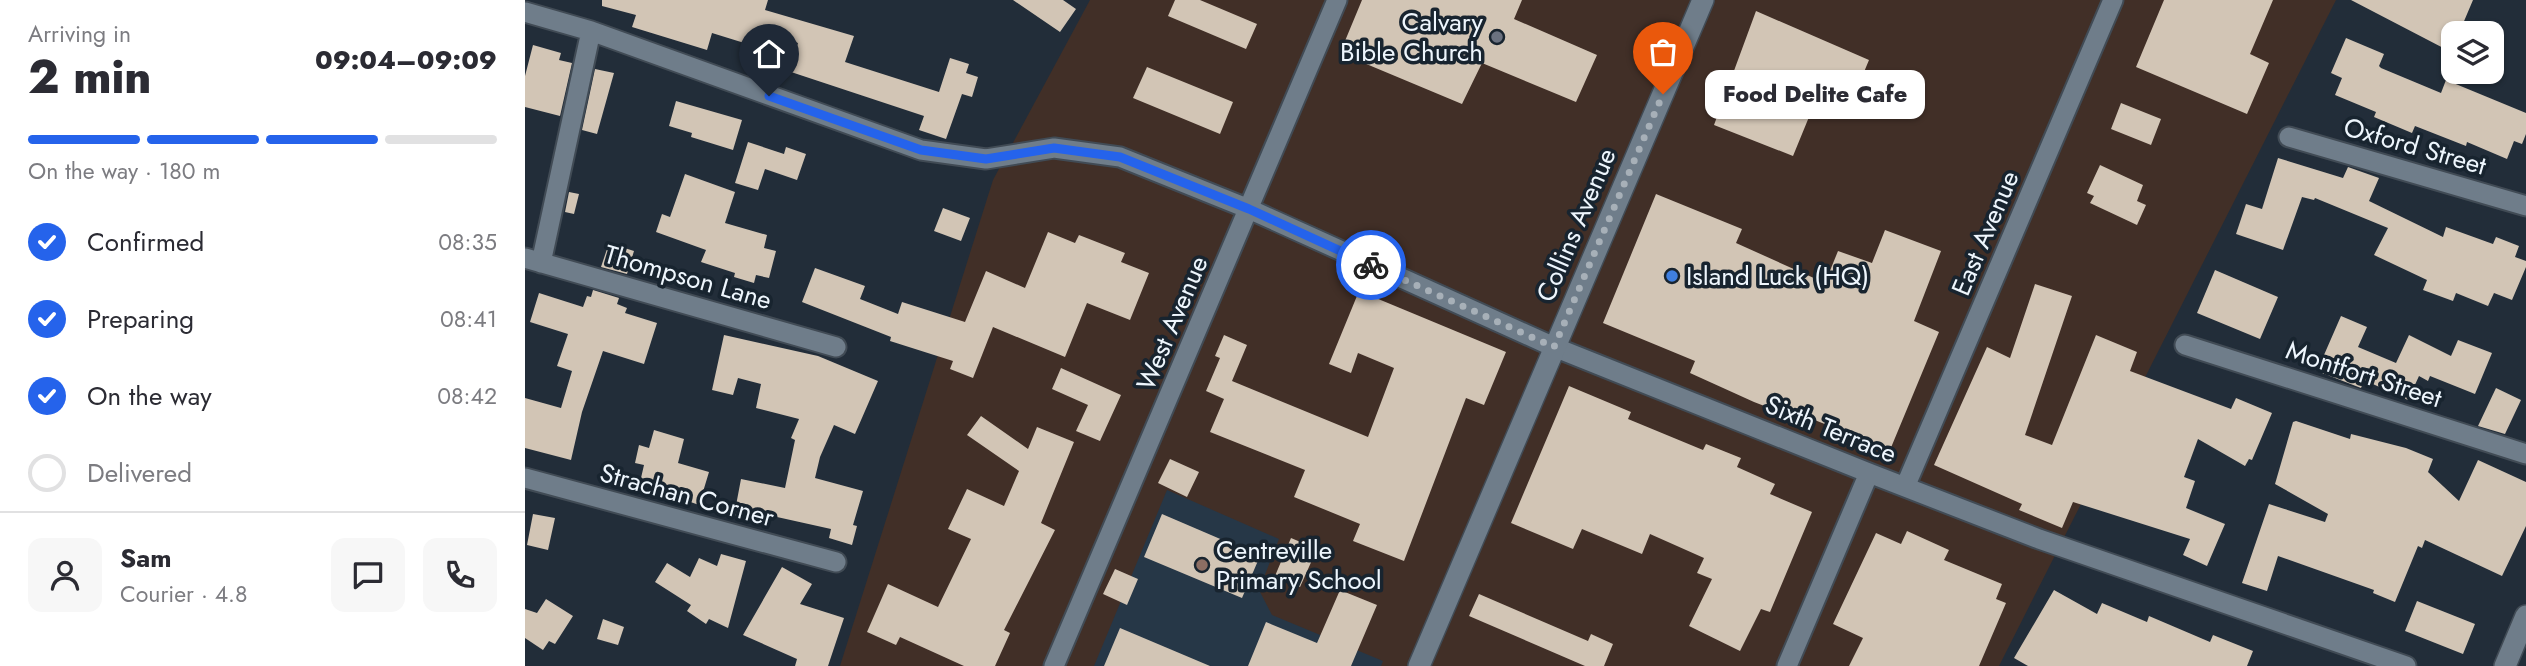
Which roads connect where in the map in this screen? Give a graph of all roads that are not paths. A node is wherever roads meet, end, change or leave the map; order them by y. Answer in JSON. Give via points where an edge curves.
{"nodes":[{"id":1,"x":1336,"y":0,"type":"edge"},
{"id":2,"x":1703,"y":0,"type":"edge"},
{"id":3,"x":2113,"y":0,"type":"edge"},
{"id":4,"x":525,"y":12,"type":"edge"},
{"id":5,"x":591,"y":32,"type":"junction"},
{"id":6,"x":2289,"y":137,"type":"dead end"},
{"id":7,"x":2526,"y":206,"type":"edge"},
{"id":8,"x":1249,"y":209,"type":"junction"},
{"id":9,"x":533,"y":260,"type":"edge"},
{"id":10,"x":2185,"y":345,"type":"dead end"},
{"id":11,"x":836,"y":347,"type":"dead end"},
{"id":12,"x":1554,"y":347,"type":"junction"},
{"id":13,"x":2526,"y":454,"type":"edge"},
{"id":14,"x":1869,"y":473,"type":"junction"},
{"id":15,"x":525,"y":478,"type":"edge"},
{"id":16,"x":1905,"y":487,"type":"junction"},
{"id":17,"x":835,"y":562,"type":"dead end"},
{"id":18,"x":2526,"y":616,"type":"edge"},
{"id":19,"x":1054,"y":666,"type":"edge"},
{"id":20,"x":1419,"y":666,"type":"edge"},
{"id":21,"x":1787,"y":666,"type":"edge"},
{"id":22,"x":2406,"y":666,"type":"edge"},
{"id":23,"x":2505,"y":666,"type":"edge"}],
"edges":[{"from":1,"to":8,"type":"street","name":"West Avenue"},
{"from":2,"to":12,"type":"street","name":"Collins Avenue"},
{"from":3,"to":16,"type":"street","name":"East Avenue"},
{"from":4,"to":5,"type":"street","name":"Sixth Terrace"},
{"from":5,"to":8,"type":"street","name":"Sixth Terrace","via":[[921,150],[986,159],[1054,148],[1120,157]]},
{"from":5,"to":9,"type":"street"},
{"from":6,"to":7,"type":"street","name":"Oxford Street"},
{"from":8,"to":12,"type":"street","name":"Sixth Terrace"},
{"from":8,"to":19,"type":"street","name":"West Avenue"},
{"from":9,"to":11,"type":"street","name":"Thompson Lane"},
{"from":10,"to":13,"type":"street","name":"Montfort Street"},
{"from":12,"to":14,"type":"street","name":"Sixth Terrace"},
{"from":12,"to":20,"type":"street","name":"Collins Avenue"},
{"from":14,"to":16,"type":"street","name":"Sixth Terrace"},
{"from":14,"to":21,"type":"street"},
{"from":15,"to":17,"type":"street","name":"Strachan Corner"},
{"from":16,"to":22,"type":"street","name":"Sixth Terrace","via":[[2039,539]]},
{"from":18,"to":23,"type":"street"}]}
